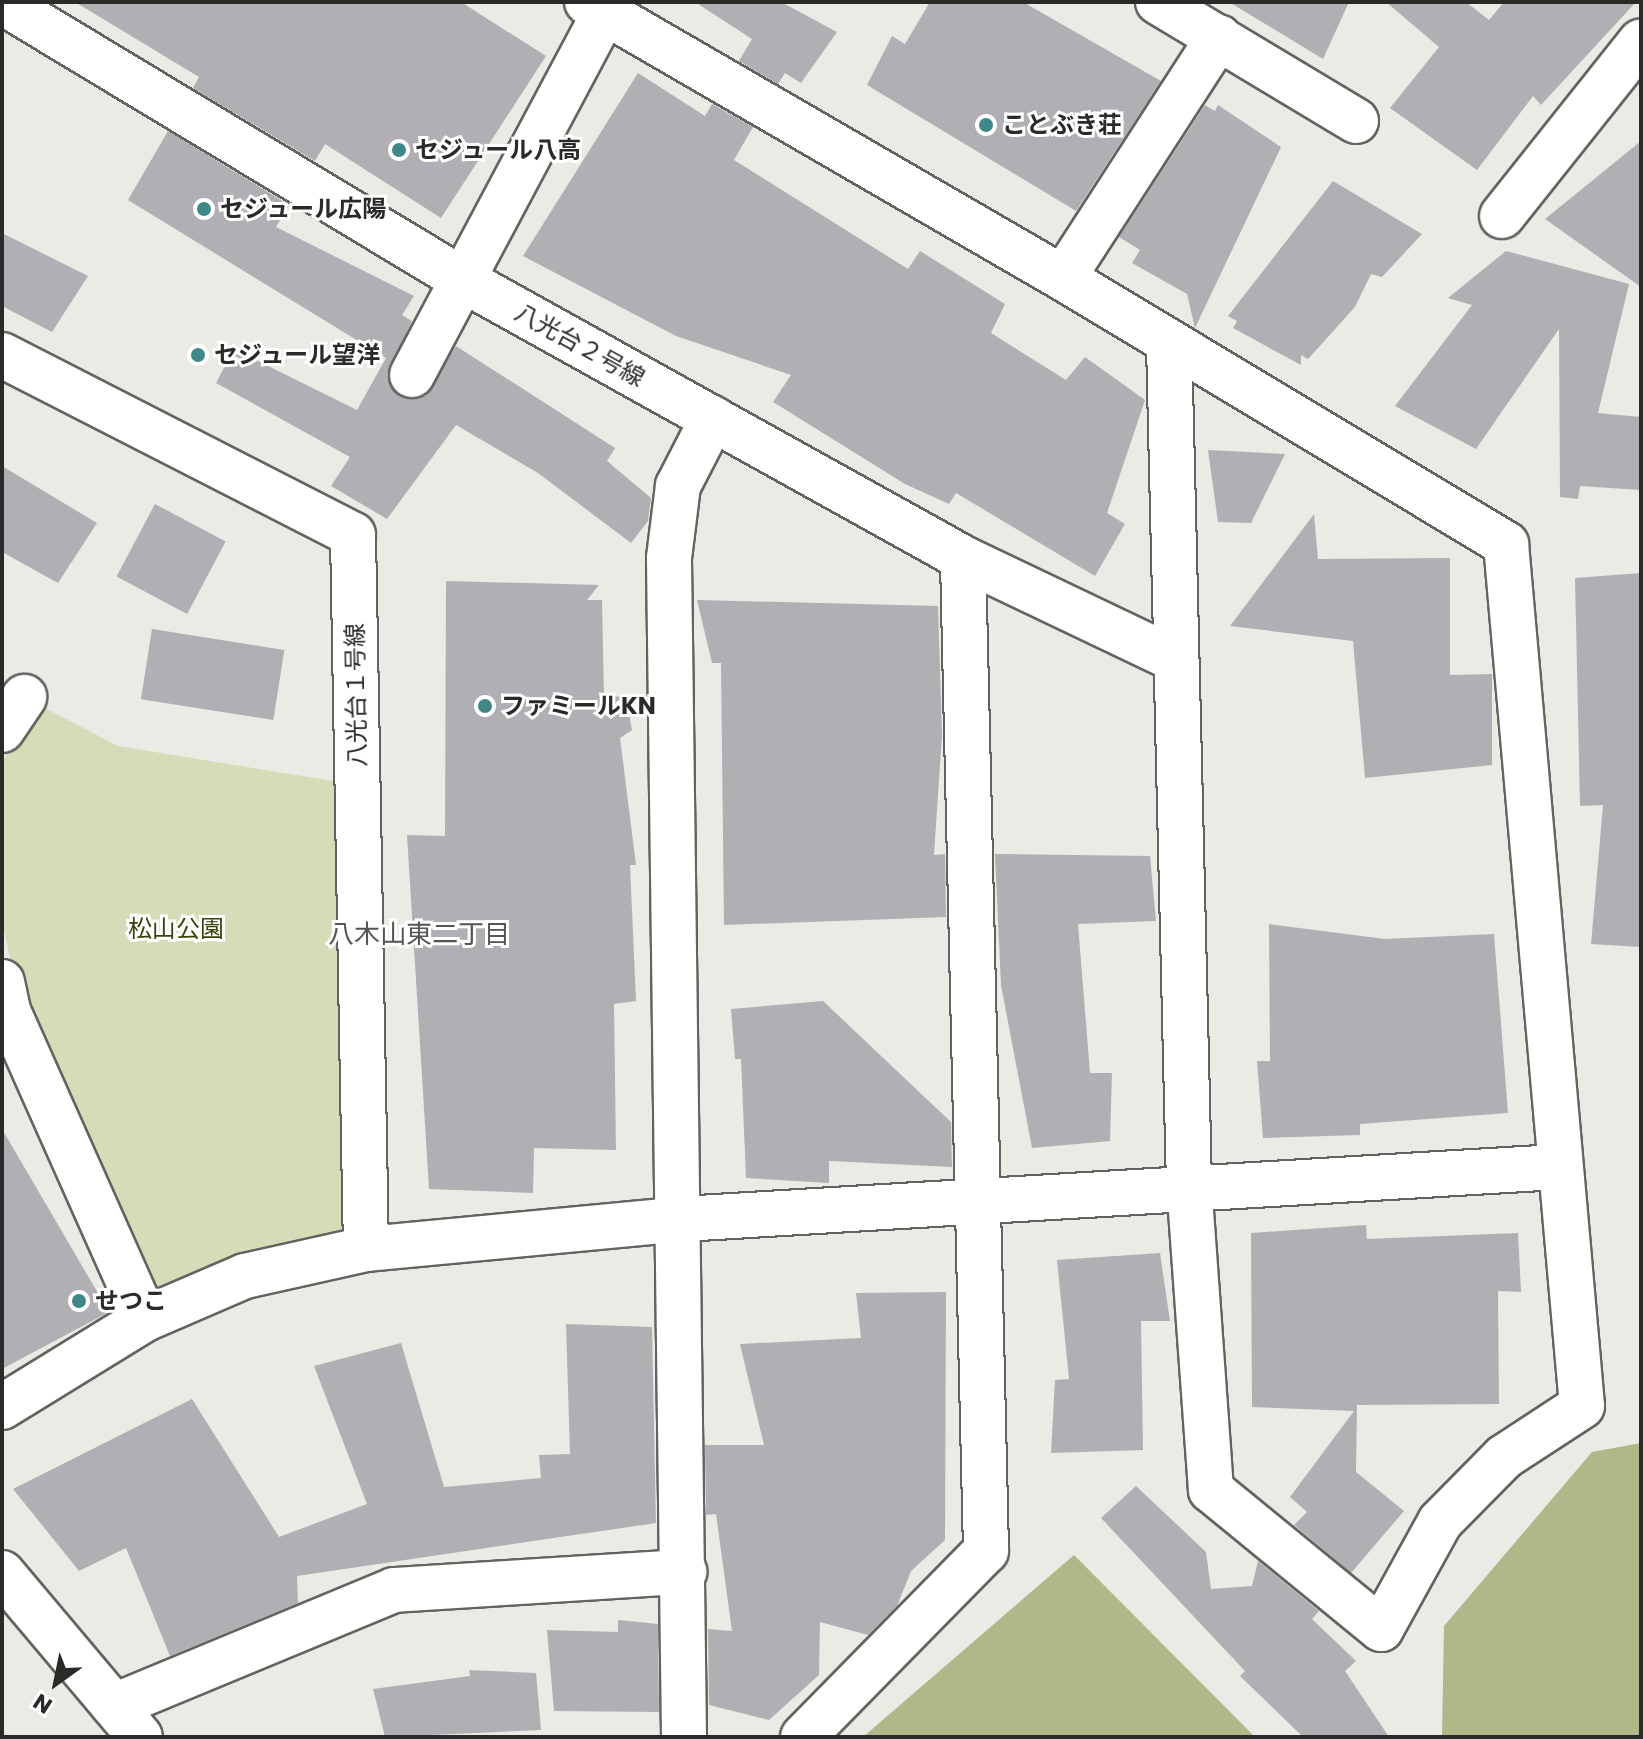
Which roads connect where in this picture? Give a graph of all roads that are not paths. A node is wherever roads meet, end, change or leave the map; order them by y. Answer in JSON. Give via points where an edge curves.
{"nodes":[{"id":1,"x":2,"y":2,"type":"edge"},
{"id":2,"x":1158,"y":2,"type":"edge"},
{"id":3,"x":601,"y":5,"type":"edge"},
{"id":4,"x":1219,"y":37,"type":"junction"},
{"id":5,"x":1641,"y":41,"type":"edge"},
{"id":6,"x":1356,"y":121,"type":"dead end"},
{"id":7,"x":1502,"y":216,"type":"dead end"},
{"id":8,"x":1063,"y":278,"type":"junction"},
{"id":9,"x":463,"y":280,"type":"junction"},
{"id":10,"x":1169,"y":343,"type":"junction"},
{"id":11,"x":2,"y":355,"type":"edge"},
{"id":12,"x":412,"y":375,"type":"dead end"},
{"id":13,"x":713,"y":418,"type":"junction"},
{"id":14,"x":963,"y":558,"type":"junction"},
{"id":15,"x":1173,"y":658,"type":"junction"},
{"id":16,"x":2,"y":982,"type":"edge"},
{"id":17,"x":1558,"y":1167,"type":"junction"},
{"id":18,"x":1189,"y":1185,"type":"junction"},
{"id":19,"x":981,"y":1200,"type":"junction"},
{"id":20,"x":682,"y":1219,"type":"junction"},
{"id":21,"x":366,"y":1249,"type":"junction"},
{"id":22,"x":145,"y":1319,"type":"junction"},
{"id":23,"x":2,"y":1407,"type":"edge"},
{"id":24,"x":684,"y":1572,"type":"junction"},
{"id":25,"x":2,"y":1573,"type":"edge"},
{"id":26,"x":127,"y":1721,"type":"edge"},
{"id":27,"x":684,"y":1737,"type":"edge"},
{"id":28,"x":803,"y":1737,"type":"edge"}],
"edges":[{"from":1,"to":9,"type":"street","name":"八光台２号線"},
{"from":2,"to":4,"type":"street"},
{"from":3,"to":8,"type":"street"},
{"from":3,"to":9,"type":"street"},
{"from":4,"to":6,"type":"street"},
{"from":4,"to":8,"type":"street"},
{"from":5,"to":7,"type":"street"},
{"from":8,"to":10,"type":"street"},
{"from":9,"to":12,"type":"street"},
{"from":9,"to":13,"type":"street","name":"八光台２号線"},
{"from":10,"to":15,"type":"street"},
{"from":10,"to":17,"type":"street","via":[[1506,544]]},
{"from":11,"to":21,"type":"street","name":"八光台１号線","via":[[353,535]]},
{"from":13,"to":14,"type":"street","name":"八光台２号線"},
{"from":13,"to":20,"type":"street","via":[[678,486],[669,558]]},
{"from":14,"to":15,"type":"street","name":"八光台２号線"},
{"from":14,"to":19,"type":"street"},
{"from":15,"to":18,"type":"street"},
{"from":16,"to":22,"type":"street","via":[[8,1011]]},
{"from":17,"to":18,"type":"street"},
{"from":17,"to":18,"type":"street","via":[[1582,1406],[1504,1457],[1440,1522],[1381,1629],[1211,1490]]},
{"from":18,"to":19,"type":"street"},
{"from":19,"to":20,"type":"street"},
{"from":19,"to":28,"type":"street","via":[[986,1551]]},
{"from":20,"to":21,"type":"street"},
{"from":20,"to":24,"type":"street"},
{"from":21,"to":22,"type":"street","via":[[245,1276]]},
{"from":22,"to":23,"type":"street"},
{"from":24,"to":26,"type":"street","via":[[394,1590]]},
{"from":24,"to":27,"type":"street"},
{"from":25,"to":26,"type":"street"}]}
